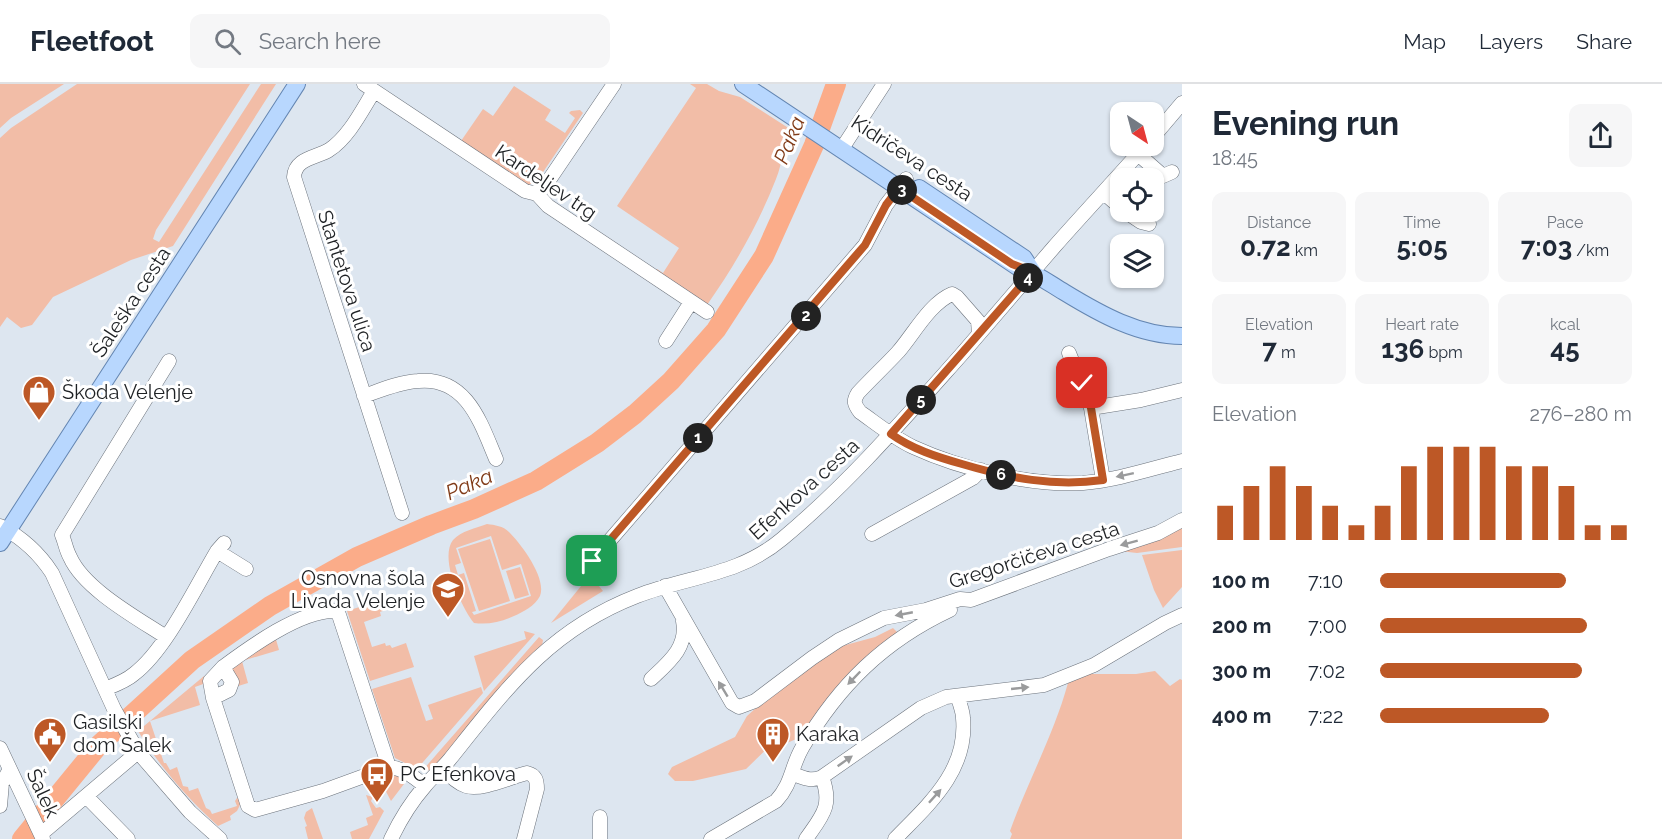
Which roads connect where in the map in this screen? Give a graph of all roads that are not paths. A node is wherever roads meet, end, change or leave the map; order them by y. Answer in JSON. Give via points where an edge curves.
{"nodes":[{"id":1,"x":297,"y":84,"type":"edge"},
{"id":2,"x":614,"y":84,"type":"edge"},
{"id":3,"x":743,"y":84,"type":"edge"},
{"id":4,"x":762,"y":84,"type":"edge"},
{"id":5,"x":884,"y":84,"type":"edge"},
{"id":6,"x":369,"y":87,"type":"edge"},
{"id":7,"x":1182,"y":103,"type":"edge"},
{"id":8,"x":807,"y":121,"type":"junction"},
{"id":9,"x":1164,"y":124,"type":"edge"},
{"id":10,"x":845,"y":145,"type":"junction"},
{"id":11,"x":1136,"y":156,"type":"edge"},
{"id":12,"x":1146,"y":156,"type":"edge"},
{"id":13,"x":1172,"y":172,"type":"dead end"},
{"id":14,"x":902,"y":184,"type":"junction"},
{"id":15,"x":1104,"y":193,"type":"junction"},
{"id":16,"x":537,"y":194,"type":"junction"},
{"id":17,"x":1110,"y":198,"type":"edge"},
{"id":18,"x":1141,"y":222,"type":"edge"},
{"id":19,"x":1149,"y":224,"type":"dead end"},
{"id":20,"x":1033,"y":272,"type":"junction"},
{"id":21,"x":691,"y":302,"type":"junction"},
{"id":22,"x":707,"y":312,"type":"dead end"},
{"id":23,"x":979,"y":334,"type":"junction"},
{"id":24,"x":1182,"y":336,"type":"edge"},
{"id":25,"x":666,"y":341,"type":"dead end"},
{"id":26,"x":1069,"y":353,"type":"dead end"},
{"id":27,"x":169,"y":361,"type":"dead end"},
{"id":28,"x":1182,"y":390,"type":"edge"},
{"id":29,"x":364,"y":396,"type":"junction"},
{"id":30,"x":1091,"y":408,"type":"junction"},
{"id":31,"x":891,"y":434,"type":"junction"},
{"id":32,"x":496,"y":459,"type":"dead end"},
{"id":33,"x":1182,"y":461,"type":"edge"},
{"id":34,"x":981,"y":470,"type":"junction"},
{"id":35,"x":1103,"y":480,"type":"junction"},
{"id":36,"x":402,"y":513,"type":"dead end"},
{"id":37,"x":1182,"y":520,"type":"edge"},
{"id":38,"x":3,"y":533,"type":"edge"},
{"id":39,"x":872,"y":534,"type":"dead end"},
{"id":40,"x":592,"y":561,"type":"dead end"},
{"id":41,"x":246,"y":569,"type":"dead end"},
{"id":42,"x":665,"y":586,"type":"junction"},
{"id":43,"x":971,"y":600,"type":"junction"},
{"id":44,"x":1180,"y":616,"type":"edge"},
{"id":45,"x":682,"y":617,"type":"junction"},
{"id":46,"x":166,"y":637,"type":"junction"},
{"id":47,"x":651,"y":679,"type":"dead end"},
{"id":48,"x":105,"y":689,"type":"junction"},
{"id":49,"x":958,"y":696,"type":"junction"},
{"id":50,"x":0,"y":748,"type":"edge"},
{"id":51,"x":138,"y":752,"type":"junction"},
{"id":52,"x":389,"y":767,"type":"junction"},
{"id":53,"x":443,"y":768,"type":"junction"},
{"id":54,"x":5,"y":770,"type":"edge"},
{"id":55,"x":793,"y":774,"type":"junction"},
{"id":56,"x":822,"y":777,"type":"junction"},
{"id":57,"x":425,"y":786,"type":"junction"},
{"id":58,"x":86,"y":796,"type":"junction"},
{"id":59,"x":0,"y":806,"type":"edge"},
{"id":60,"x":600,"y":817,"type":"dead end"},
{"id":61,"x":39,"y":829,"type":"edge"},
{"id":62,"x":128,"y":839,"type":"edge"},
{"id":63,"x":220,"y":839,"type":"edge"},
{"id":64,"x":391,"y":839,"type":"edge"},
{"id":65,"x":524,"y":839,"type":"edge"},
{"id":66,"x":600,"y":839,"type":"edge"},
{"id":67,"x":711,"y":839,"type":"edge"},
{"id":68,"x":806,"y":839,"type":"edge"},
{"id":69,"x":895,"y":839,"type":"edge"}],
"edges":[{"from":1,"to":38,"type":"main road","name":"Šaleška cesta"},
{"from":2,"to":16,"type":"street"},
{"from":3,"to":8,"type":"main road","name":"Kidričeva cesta"},
{"from":4,"to":8,"type":"main road","name":"Kidričeva cesta"},
{"from":5,"to":10,"type":"street"},
{"from":6,"to":16,"type":"street","name":"Kardeljev trg","via":[[417,113],[525,191]]},
{"from":6,"to":29,"type":"street","name":"Stantetova ulica","via":[[341,140],[326,152],[302,162],[295,172]]},
{"from":7,"to":9,"type":"street"},
{"from":8,"to":10,"type":"main road","name":"Kidričeva cesta"},
{"from":10,"to":14,"type":"main road","name":"Kidričeva cesta"},
{"from":11,"to":15,"type":"street","name":"Efenkova cesta"},
{"from":12,"to":13,"type":"street","via":[[1163,176]]},
{"from":14,"to":20,"type":"main road","name":"Kidričeva cesta","via":[[1012,264]]},
{"from":14,"to":40,"type":"street","via":[[865,245]]},
{"from":15,"to":17,"type":"street"},
{"from":15,"to":20,"type":"street","name":"Efenkova cesta"},
{"from":16,"to":21,"type":"street","name":"Kardeljev trg","via":[[548,206]]},
{"from":18,"to":19,"type":"street"},
{"from":20,"to":23,"type":"street","name":"Efenkova cesta"},
{"from":20,"to":24,"type":"main road","name":"Kidričeva cesta","via":[[1114,320],[1165,336]]},
{"from":21,"to":22,"type":"street","name":"Kardeljev trg"},
{"from":21,"to":25,"type":"street"},
{"from":23,"to":31,"type":"street","name":"Efenkova cesta"},
{"from":23,"to":31,"type":"street","via":[[978,321],[952,294],[858,393],[855,406]]},
{"from":26,"to":30,"type":"street"},
{"from":27,"to":46,"type":"street","via":[[62,535],[70,558],[85,579]]},
{"from":28,"to":30,"type":"street"},
{"from":29,"to":32,"type":"street","via":[[418,381],[449,386],[477,416]]},
{"from":29,"to":36,"type":"street","name":"Stantetova ulica"},
{"from":30,"to":35,"type":"street"},
{"from":31,"to":34,"type":"street","via":[[913,447]]},
{"from":31,"to":42,"type":"street","name":"Efenkova cesta","via":[[835,492],[765,552],[725,572]]},
{"from":33,"to":35,"type":"street","one_way":true},
{"from":34,"to":35,"type":"street","via":[[1046,482]]},
{"from":34,"to":39,"type":"street"},
{"from":37,"to":43,"type":"street","name":"Gregorčičeva cesta","one_way":true,"via":[[1158,533]]},
{"from":38,"to":48,"type":"street","via":[[42,559],[52,573]]},
{"from":41,"to":46,"type":"street","via":[[220,547]]},
{"from":42,"to":45,"type":"street","name":"Gregorčičeva cesta"},
{"from":42,"to":53,"type":"street","name":"Efenkova cesta","via":[[583,622],[533,660]]},
{"from":43,"to":45,"type":"street","name":"Gregorčičeva cesta","one_way":true,"via":[[960,599],[884,618],[839,640],[755,701],[739,707],[732,703]]},
{"from":43,"to":55,"type":"street","one_way":true,"via":[[921,623],[875,656],[842,690],[816,726],[800,751]]},
{"from":49,"to":44,"type":"street","one_way":true,"via":[[1044,685],[1094,665]]},
{"from":45,"to":47,"type":"street","via":[[681,646]]},
{"from":46,"to":48,"type":"street","via":[[134,674]]},
{"from":48,"to":51,"type":"street"},
{"from":56,"to":49,"type":"street","one_way":true,"via":[[921,708]]},
{"from":69,"to":49,"type":"street","one_way":true,"via":[[944,787],[955,767],[962,743],[963,718]]},
{"from":50,"to":54,"type":"street","name":"Šalek"},
{"from":51,"to":58,"type":"street","name":"Šalek"},
{"from":51,"to":63,"type":"street","via":[[190,812]]},
{"from":52,"to":52,"type":"street","via":[[335,611],[272,633],[210,681],[248,806],[255,810]]},
{"from":52,"to":57,"type":"street","via":[[397,767]]},
{"from":53,"to":57,"type":"street","name":"Efenkova cesta"},
{"from":53,"to":65,"type":"street","via":[[466,786],[476,787],[527,773],[535,777],[537,789]]},
{"from":54,"to":59,"type":"street","name":"Šalek"},
{"from":54,"to":61,"type":"street","name":"Šalek"},
{"from":55,"to":56,"type":"street","via":[[816,780]]},
{"from":55,"to":67,"type":"street","via":[[776,801]]},
{"from":56,"to":68,"type":"street","via":[[828,793],[826,806]]},
{"from":57,"to":64,"type":"street","name":"Efenkova cesta"},
{"from":58,"to":61,"type":"street","name":"Šalek"},
{"from":58,"to":62,"type":"street","name":"Šalek"},
{"from":60,"to":66,"type":"street"}]}
